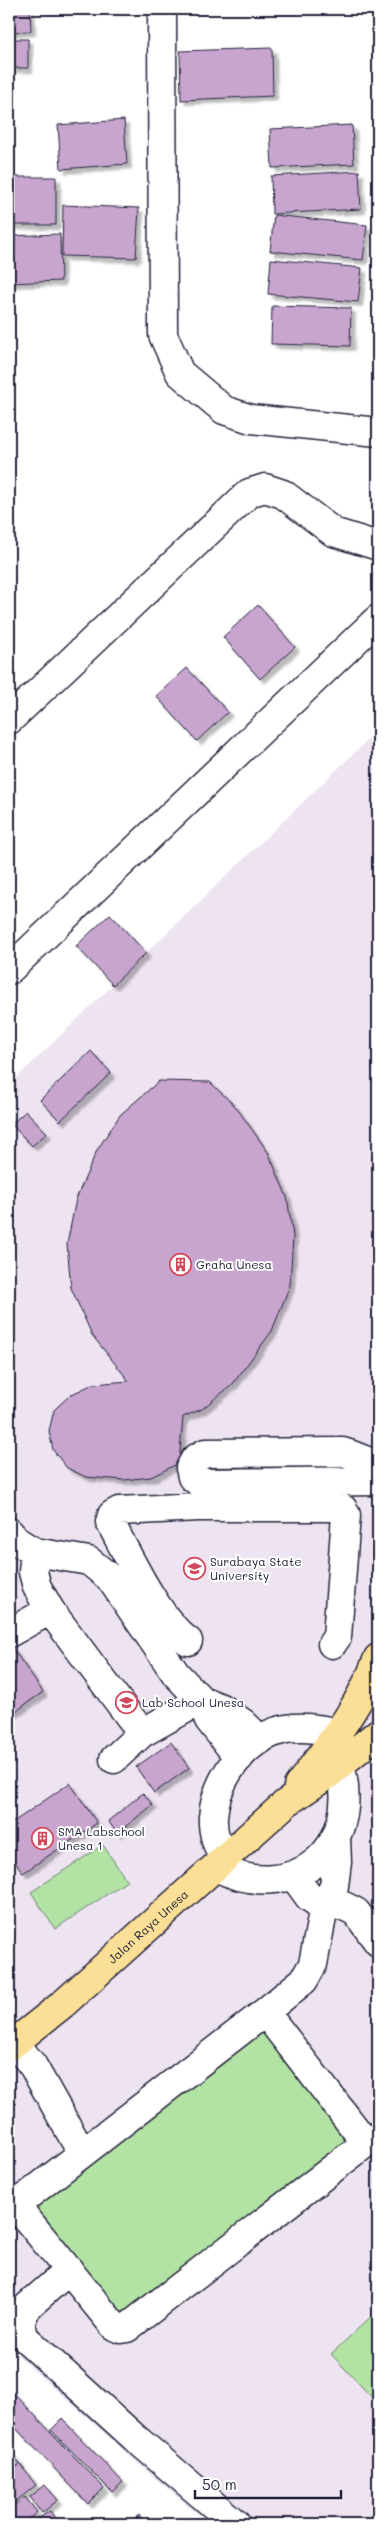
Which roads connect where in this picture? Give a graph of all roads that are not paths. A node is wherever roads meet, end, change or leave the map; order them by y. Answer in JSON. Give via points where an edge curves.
{"nodes":[{"id":1,"x":162,"y":9,"type":"edge"},
{"id":2,"x":378,"y":432,"type":"edge"},
{"id":3,"x":377,"y":544,"type":"edge"},
{"id":4,"x":378,"y":620,"type":"edge"},
{"id":5,"x":9,"y":720,"type":"edge"},
{"id":6,"x":9,"y":970,"type":"edge"},
{"id":7,"x":378,"y":1463,"type":"edge"},
{"id":8,"x":378,"y":1481,"type":"edge"},
{"id":9,"x":199,"y":1495,"type":"junction"},
{"id":10,"x":9,"y":1532,"type":"edge"},
{"id":11,"x":35,"y":1552,"type":"junction"},
{"id":12,"x":50,"y":1610,"type":"junction"},
{"id":13,"x":9,"y":1633,"type":"edge"},
{"id":14,"x":188,"y":1641,"type":"dead end"},
{"id":15,"x":332,"y":1644,"type":"dead end"},
{"id":16,"x":378,"y":1658,"type":"edge"},
{"id":17,"x":201,"y":1700,"type":"junction"},
{"id":18,"x":142,"y":1733,"type":"junction"},
{"id":19,"x":339,"y":1733,"type":"junction"},
{"id":20,"x":378,"y":1734,"type":"edge"},
{"id":21,"x":260,"y":1740,"type":"junction"},
{"id":22,"x":239,"y":1758,"type":"junction"},
{"id":23,"x":114,"y":1759,"type":"dead end"},
{"id":24,"x":340,"y":1765,"type":"junction"},
{"id":25,"x":286,"y":1803,"type":"junction"},
{"id":26,"x":336,"y":1838,"type":"junction"},
{"id":27,"x":220,"y":1864,"type":"junction"},
{"id":28,"x":293,"y":1875,"type":"junction"},
{"id":29,"x":324,"y":1907,"type":"junction"},
{"id":30,"x":378,"y":1942,"type":"edge"},
{"id":31,"x":265,"y":2012,"type":"junction"},
{"id":32,"x":12,"y":2045,"type":"edge"},
{"id":33,"x":372,"y":2138,"type":"edge"},
{"id":34,"x":82,"y":2153,"type":"junction"},
{"id":35,"x":69,"y":2270,"type":"junction"},
{"id":36,"x":236,"y":2524,"type":"edge"}],
"edges":[{"from":1,"to":2,"type":"street","via":[[163,335],[180,373],[224,410],[251,419]]},
{"from":3,"to":5,"type":"street","via":[[334,532],[283,494],[265,488],[249,493]]},
{"from":4,"to":6,"type":"street"},
{"from":7,"to":9,"type":"street","via":[[343,1452],[205,1453],[195,1459],[190,1468]]},
{"from":8,"to":9,"type":"street"},
{"from":9,"to":14,"type":"street","via":[[119,1511],[112,1515],[110,1522],[155,1602],[177,1633]]},
{"from":9,"to":15,"type":"street","via":[[343,1510],[346,1515],[337,1637]]},
{"from":10,"to":11,"type":"street"},
{"from":11,"to":12,"type":"street","via":[[33,1572],[36,1587]]},
{"from":11,"to":17,"type":"street","via":[[89,1561],[100,1568],[176,1674]]},
{"from":12,"to":13,"type":"street"},
{"from":12,"to":18,"type":"street"},
{"from":16,"to":19,"type":"main road","name":"Jalan Raya Unesa","via":[[361,1699]]},
{"from":17,"to":18,"type":"street"},
{"from":17,"to":21,"type":"street","via":[[221,1708]]},
{"from":17,"to":22,"type":"street","via":[[209,1720]]},
{"from":18,"to":23,"type":"street"},
{"from":19,"to":21,"type":"street","via":[[312,1727],[285,1729]]},
{"from":19,"to":25,"type":"main road","name":"Jalan Raya Unesa"},
{"from":20,"to":24,"type":"main road","name":"Jalan Raya Unesa"},
{"from":21,"to":22,"type":"street"},
{"from":22,"to":27,"type":"street","via":[[219,1789],[213,1818]]},
{"from":24,"to":25,"type":"main road","name":"Jalan Raya Unesa"},
{"from":24,"to":26,"type":"street","via":[[346,1802]]},
{"from":25,"to":27,"type":"main road","name":"Jalan Raya Unesa"},
{"from":26,"to":28,"type":"street","via":[[310,1866]]},
{"from":26,"to":29,"type":"street","via":[[334,1886]]},
{"from":27,"to":28,"type":"street","via":[[234,1876],[253,1881]]},
{"from":27,"to":32,"type":"main road","name":"Jalan Raya Unesa"},
{"from":28,"to":29,"type":"street","via":[[309,1897]]},
{"from":29,"to":30,"type":"street","via":[[344,1906],[356,1912]]},
{"from":29,"to":31,"type":"street","via":[[313,1964],[304,1980]]},
{"from":31,"to":33,"type":"street"},
{"from":31,"to":34,"type":"street"},
{"from":32,"to":34,"type":"street","via":[[33,2066]]},
{"from":33,"to":35,"type":"street","via":[[127,2328],[114,2326]]},
{"from":34,"to":35,"type":"street","via":[[20,2205],[22,2213]]},
{"from":35,"to":36,"type":"street","via":[[28,2307],[20,2323],[25,2338]]}]}
